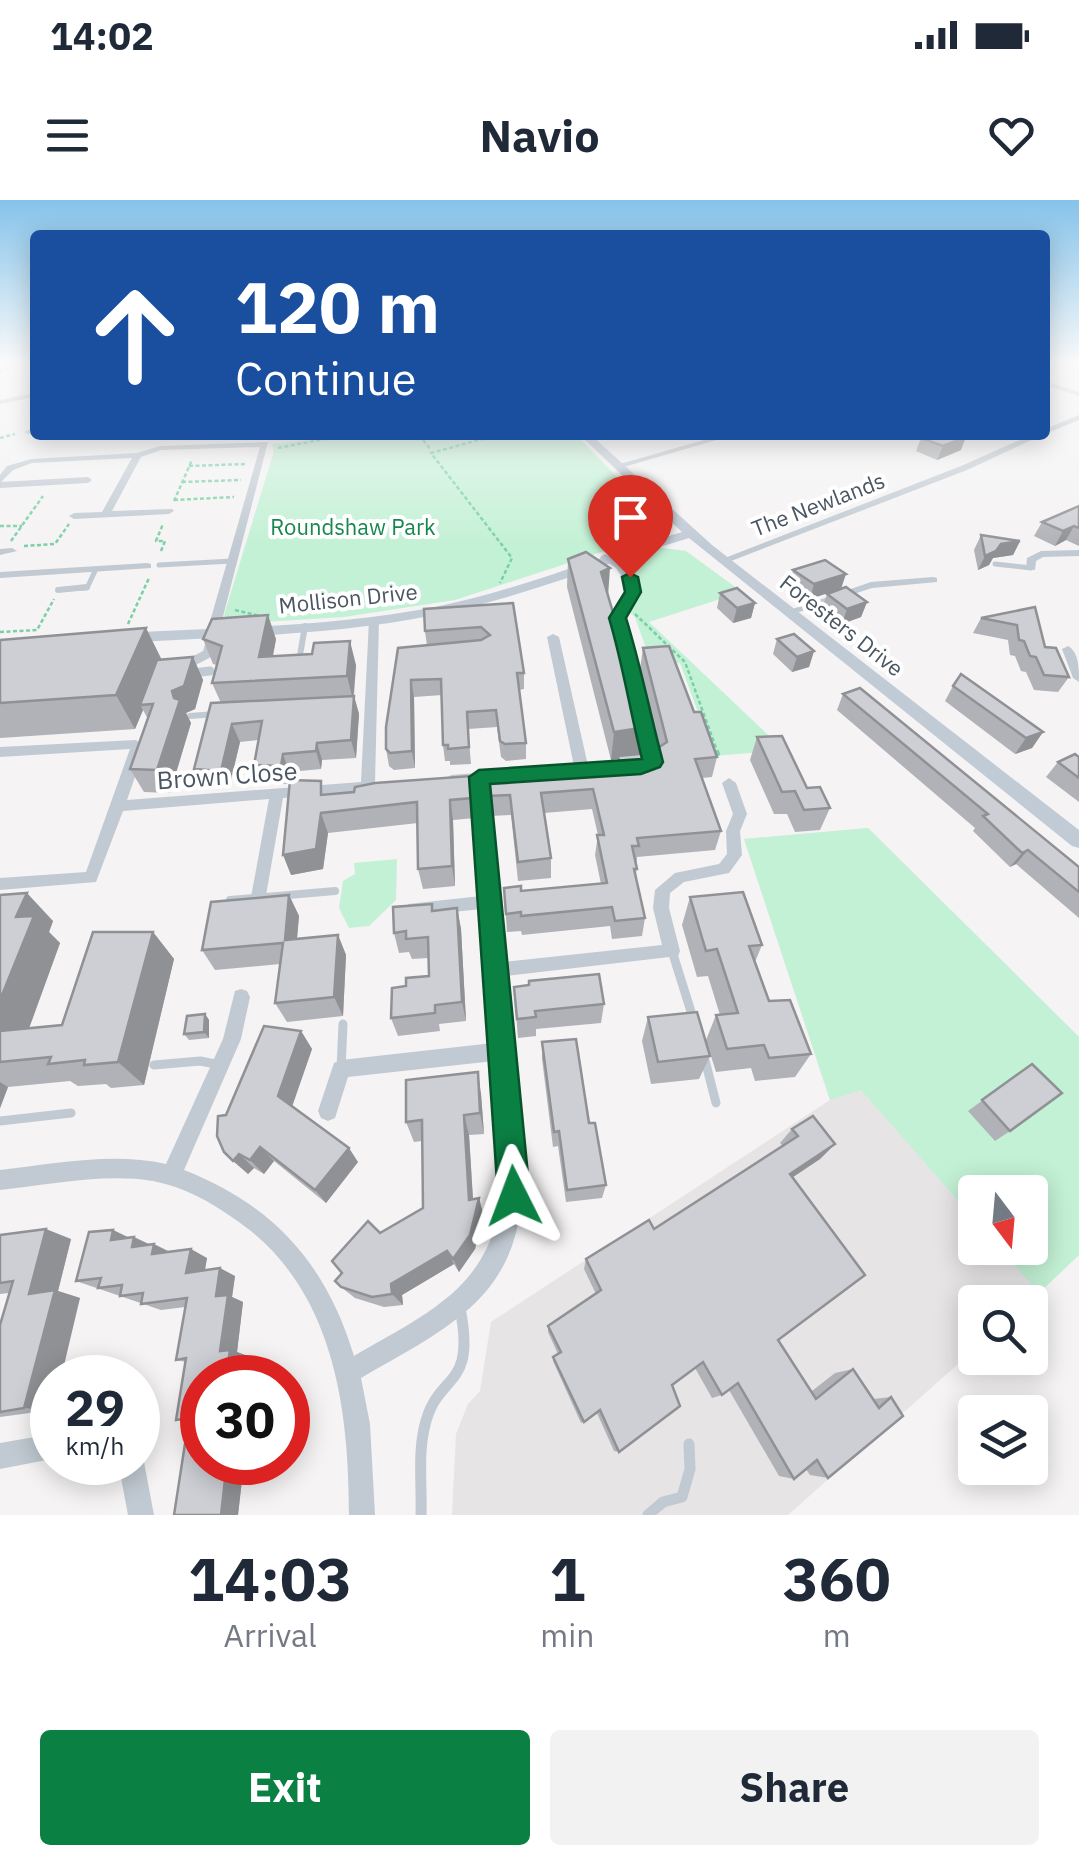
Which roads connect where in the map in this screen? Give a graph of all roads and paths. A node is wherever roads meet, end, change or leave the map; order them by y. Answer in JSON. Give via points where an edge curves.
{"nodes":[{"id":1,"x":318,"y":440,"type":"edge"},
{"id":2,"x":423,"y":440,"type":"edge"},
{"id":3,"x":474,"y":440,"type":"edge"},
{"id":4,"x":590,"y":440,"type":"edge"},
{"id":5,"x":712,"y":440,"type":"edge"},
{"id":6,"x":1027,"y":440,"type":"edge"},
{"id":7,"x":198,"y":447,"type":"junction"},
{"id":8,"x":265,"y":447,"type":"junction"},
{"id":9,"x":431,"y":450,"type":"junction"},
{"id":10,"x":138,"y":455,"type":"junction"},
{"id":11,"x":261,"y":463,"type":"junction"},
{"id":12,"x":190,"y":466,"type":"junction"},
{"id":13,"x":618,"y":466,"type":"junction"},
{"id":14,"x":256,"y":479,"type":"junction"},
{"id":15,"x":88,"y":480,"type":"dead end"},
{"id":16,"x":53,"y":482,"type":"junction"},
{"id":17,"x":182,"y":482,"type":"junction"},
{"id":18,"x":0,"y":483,"type":"edge"},
{"id":19,"x":249,"y":496,"type":"junction"},
{"id":20,"x":174,"y":500,"type":"junction"},
{"id":21,"x":169,"y":512,"type":"junction"},
{"id":22,"x":105,"y":514,"type":"junction"},
{"id":23,"x":74,"y":516,"type":"joint"},
{"id":24,"x":0,"y":526,"type":"edge"},
{"id":25,"x":22,"y":526,"type":"junction"},
{"id":26,"x":689,"y":534,"type":"junction"},
{"id":27,"x":1023,"y":548,"type":"edge"},
{"id":28,"x":160,"y":553,"type":"dead end"},
{"id":29,"x":1079,"y":553,"type":"edge"},
{"id":30,"x":1040,"y":554,"type":"junction"},
{"id":31,"x":605,"y":557,"type":"junction"},
{"id":32,"x":232,"y":561,"type":"junction"},
{"id":33,"x":722,"y":561,"type":"junction"},
{"id":34,"x":995,"y":564,"type":"edge"},
{"id":35,"x":154,"y":565,"type":"junction"},
{"id":36,"x":1032,"y":568,"type":"joint"},
{"id":37,"x":96,"y":569,"type":"junction"},
{"id":38,"x":0,"y":574,"type":"edge"},
{"id":39,"x":933,"y":580,"type":"dead end"},
{"id":40,"x":499,"y":585,"type":"dead end"},
{"id":41,"x":58,"y":590,"type":"joint"},
{"id":42,"x":625,"y":604,"type":"junction"},
{"id":43,"x":216,"y":611,"type":"junction"},
{"id":44,"x":788,"y":612,"type":"junction"},
{"id":45,"x":269,"y":619,"type":"edge"},
{"id":46,"x":374,"y":620,"type":"junction"},
{"id":47,"x":305,"y":626,"type":"junction"},
{"id":48,"x":0,"y":632,"type":"edge"},
{"id":49,"x":213,"y":632,"type":"junction"},
{"id":50,"x":553,"y":637,"type":"dead end"},
{"id":51,"x":121,"y":638,"type":"junction"},
{"id":52,"x":104,"y":639,"type":"edge"},
{"id":53,"x":1068,"y":649,"type":"dead end"},
{"id":54,"x":298,"y":666,"type":"edge"},
{"id":55,"x":210,"y":671,"type":"dead end"},
{"id":56,"x":1079,"y":678,"type":"edge"},
{"id":57,"x":370,"y":706,"type":"junction"},
{"id":58,"x":353,"y":707,"type":"edge"},
{"id":59,"x":224,"y":714,"type":"edge"},
{"id":60,"x":190,"y":716,"type":"dead end"},
{"id":61,"x":0,"y":752,"type":"edge"},
{"id":62,"x":702,"y":755,"type":"edge"},
{"id":63,"x":622,"y":768,"type":"edge"},
{"id":64,"x":602,"y":769,"type":"edge"},
{"id":65,"x":582,"y":770,"type":"junction"},
{"id":66,"x":548,"y":772,"type":"edge"},
{"id":67,"x":514,"y":775,"type":"edge"},
{"id":68,"x":479,"y":777,"type":"junction"},
{"id":69,"x":442,"y":780,"type":"edge"},
{"id":70,"x":729,"y":783,"type":"dead end"},
{"id":71,"x":386,"y":785,"type":"edge"},
{"id":72,"x":368,"y":787,"type":"junction"},
{"id":73,"x":276,"y":794,"type":"junction"},
{"id":74,"x":118,"y":806,"type":"junction"},
{"id":75,"x":1077,"y":838,"type":"edge"},
{"id":76,"x":484,"y":842,"type":"joint"},
{"id":77,"x":0,"y":884,"type":"edge"},
{"id":78,"x":335,"y":890,"type":"dead end"},
{"id":79,"x":259,"y":897,"type":"junction"},
{"id":80,"x":230,"y":900,"type":"edge"},
{"id":81,"x":489,"y":902,"type":"junction"},
{"id":82,"x":410,"y":909,"type":"edge"},
{"id":83,"x":672,"y":951,"type":"junction"},
{"id":84,"x":496,"y":970,"type":"junction"},
{"id":85,"x":241,"y":997,"type":"dead end"},
{"id":86,"x":343,"y":1024,"type":"dead end"},
{"id":87,"x":698,"y":1034,"type":"edge"},
{"id":88,"x":503,"y":1051,"type":"junction"},
{"id":89,"x":702,"y":1051,"type":"edge"},
{"id":90,"x":154,"y":1065,"type":"dead end"},
{"id":91,"x":221,"y":1065,"type":"junction"},
{"id":92,"x":340,"y":1069,"type":"junction"},
{"id":93,"x":716,"y":1103,"type":"dead end"},
{"id":94,"x":328,"y":1111,"type":"dead end"},
{"id":95,"x":71,"y":1113,"type":"dead end"},
{"id":96,"x":0,"y":1121,"type":"edge"},
{"id":97,"x":171,"y":1175,"type":"junction"},
{"id":98,"x":0,"y":1180,"type":"edge"},
{"id":99,"x":459,"y":1304,"type":"junction"},
{"id":100,"x":349,"y":1372,"type":"junction"},
{"id":101,"x":689,"y":1444,"type":"dead end"},
{"id":102,"x":30,"y":1451,"type":"edge"},
{"id":103,"x":0,"y":1456,"type":"edge"},
{"id":104,"x":135,"y":1485,"type":"edge"},
{"id":105,"x":141,"y":1515,"type":"edge"},
{"id":106,"x":362,"y":1515,"type":"edge"},
{"id":107,"x":422,"y":1515,"type":"edge"},
{"id":108,"x":648,"y":1515,"type":"edge"}],
"edges":[{"from":1,"to":8,"type":"path"},
{"from":2,"to":9,"type":"path"},
{"from":3,"to":9,"type":"path"},
{"from":4,"to":13,"type":"main road","name":"Foresters Drive"},
{"from":5,"to":13,"type":"street"},
{"from":6,"to":33,"type":"street","name":"The Newlands"},
{"from":7,"to":8,"type":"street"},
{"from":7,"to":10,"type":"street"},
{"from":7,"to":12,"type":"path"},
{"from":8,"to":11,"type":"street"},
{"from":9,"to":40,"type":"path","via":[[512,558]]},
{"from":10,"to":18,"type":"street","via":[[31,461],[10,468]]},
{"from":10,"to":22,"type":"street"},
{"from":11,"to":12,"type":"path"},
{"from":11,"to":14,"type":"street"},
{"from":12,"to":17,"type":"path"},
{"from":13,"to":26,"type":"main road","name":"Foresters Drive"},
{"from":14,"to":17,"type":"path"},
{"from":14,"to":19,"type":"street"},
{"from":15,"to":16,"type":"street"},
{"from":16,"to":18,"type":"street"},
{"from":16,"to":25,"type":"path"},
{"from":17,"to":20,"type":"path"},
{"from":19,"to":20,"type":"path"},
{"from":19,"to":32,"type":"street"},
{"from":20,"to":21,"type":"path"},
{"from":21,"to":22,"type":"street"},
{"from":21,"to":28,"type":"path","via":[[156,541],[165,541]]},
{"from":22,"to":23,"type":"street"},
{"from":23,"to":25,"type":"path","via":[[55,544],[6,547]]},
{"from":24,"to":25,"type":"path"},
{"from":26,"to":31,"type":"main road","name":"Mollison Drive"},
{"from":26,"to":33,"type":"main road","name":"Foresters Drive"},
{"from":27,"to":30,"type":"street"},
{"from":29,"to":30,"type":"street"},
{"from":30,"to":36,"type":"street"},
{"from":31,"to":42,"type":"street","via":[[633,582]]},
{"from":31,"to":46,"type":"main road","name":"Mollison Drive","via":[[488,598]]},
{"from":32,"to":35,"type":"lane"},
{"from":32,"to":43,"type":"street"},
{"from":33,"to":44,"type":"main road","name":"Foresters Drive"},
{"from":34,"to":36,"type":"lane"},
{"from":35,"to":37,"type":"street"},
{"from":35,"to":51,"type":"path"},
{"from":37,"to":38,"type":"street"},
{"from":37,"to":41,"type":"lane","via":[[87,588]]},
{"from":39,"to":44,"type":"street","via":[[871,586]]},
{"from":41,"to":48,"type":"path","via":[[37,630]]},
{"from":42,"to":62,"type":"path","via":[[685,662],[718,754]]},
{"from":42,"to":63,"type":"street","via":[[618,618],[654,759]]},
{"from":43,"to":45,"type":"path"},
{"from":43,"to":49,"type":"street"},
{"from":44,"to":75,"type":"main road","name":"Foresters Drive"},
{"from":46,"to":47,"type":"main road","name":"Mollison Drive"},
{"from":46,"to":57,"type":"street"},
{"from":47,"to":49,"type":"main road","name":"Mollison Drive"},
{"from":47,"to":54,"type":"lane"},
{"from":49,"to":51,"type":"main road","name":"Mollison Drive","via":[[152,641]]},
{"from":49,"to":55,"type":"street","via":[[206,654],[178,672]]},
{"from":50,"to":65,"type":"street"},
{"from":51,"to":52,"type":"main road","name":"Mollison Drive"},
{"from":53,"to":56,"type":"street"},
{"from":57,"to":58,"type":"lane"},
{"from":57,"to":72,"type":"street"},
{"from":59,"to":60,"type":"lane"},
{"from":61,"to":74,"type":"street","name":"Brown Close","via":[[140,742]]},
{"from":64,"to":65,"type":"street"},
{"from":65,"to":66,"type":"street"},
{"from":67,"to":68,"type":"street"},
{"from":68,"to":69,"type":"street"},
{"from":68,"to":76,"type":"lane"},
{"from":70,"to":83,"type":"street","via":[[740,814],[732,830],[735,855],[724,869],[680,877],[662,890]]},
{"from":71,"to":72,"type":"street","name":"Brown Close"},
{"from":72,"to":73,"type":"street","name":"Brown Close"},
{"from":73,"to":74,"type":"street","name":"Brown Close"},
{"from":73,"to":79,"type":"street"},
{"from":74,"to":77,"type":"street","via":[[90,878]]},
{"from":76,"to":81,"type":"street"},
{"from":78,"to":79,"type":"lane"},
{"from":79,"to":80,"type":"lane"},
{"from":81,"to":82,"type":"street"},
{"from":81,"to":84,"type":"street"},
{"from":83,"to":84,"type":"street"},
{"from":83,"to":87,"type":"lane"},
{"from":84,"to":88,"type":"street"},
{"from":85,"to":91,"type":"street"},
{"from":86,"to":92,"type":"lane"},
{"from":88,"to":92,"type":"street"},
{"from":88,"to":99,"type":"street","via":[[512,1214],[483,1282]]},
{"from":89,"to":93,"type":"lane"},
{"from":90,"to":91,"type":"lane"},
{"from":91,"to":97,"type":"street"},
{"from":92,"to":94,"type":"street"},
{"from":95,"to":96,"type":"lane"},
{"from":97,"to":98,"type":"street","via":[[110,1170]]},
{"from":97,"to":100,"type":"street","via":[[242,1210],[280,1240],[315,1288]]},
{"from":99,"to":100,"type":"street"},
{"from":99,"to":107,"type":"lane","via":[[466,1364],[424,1428]]},
{"from":100,"to":106,"type":"street"},
{"from":101,"to":108,"type":"lane","via":[[682,1497]]},
{"from":102,"to":103,"type":"street"},
{"from":104,"to":105,"type":"street"}]}
